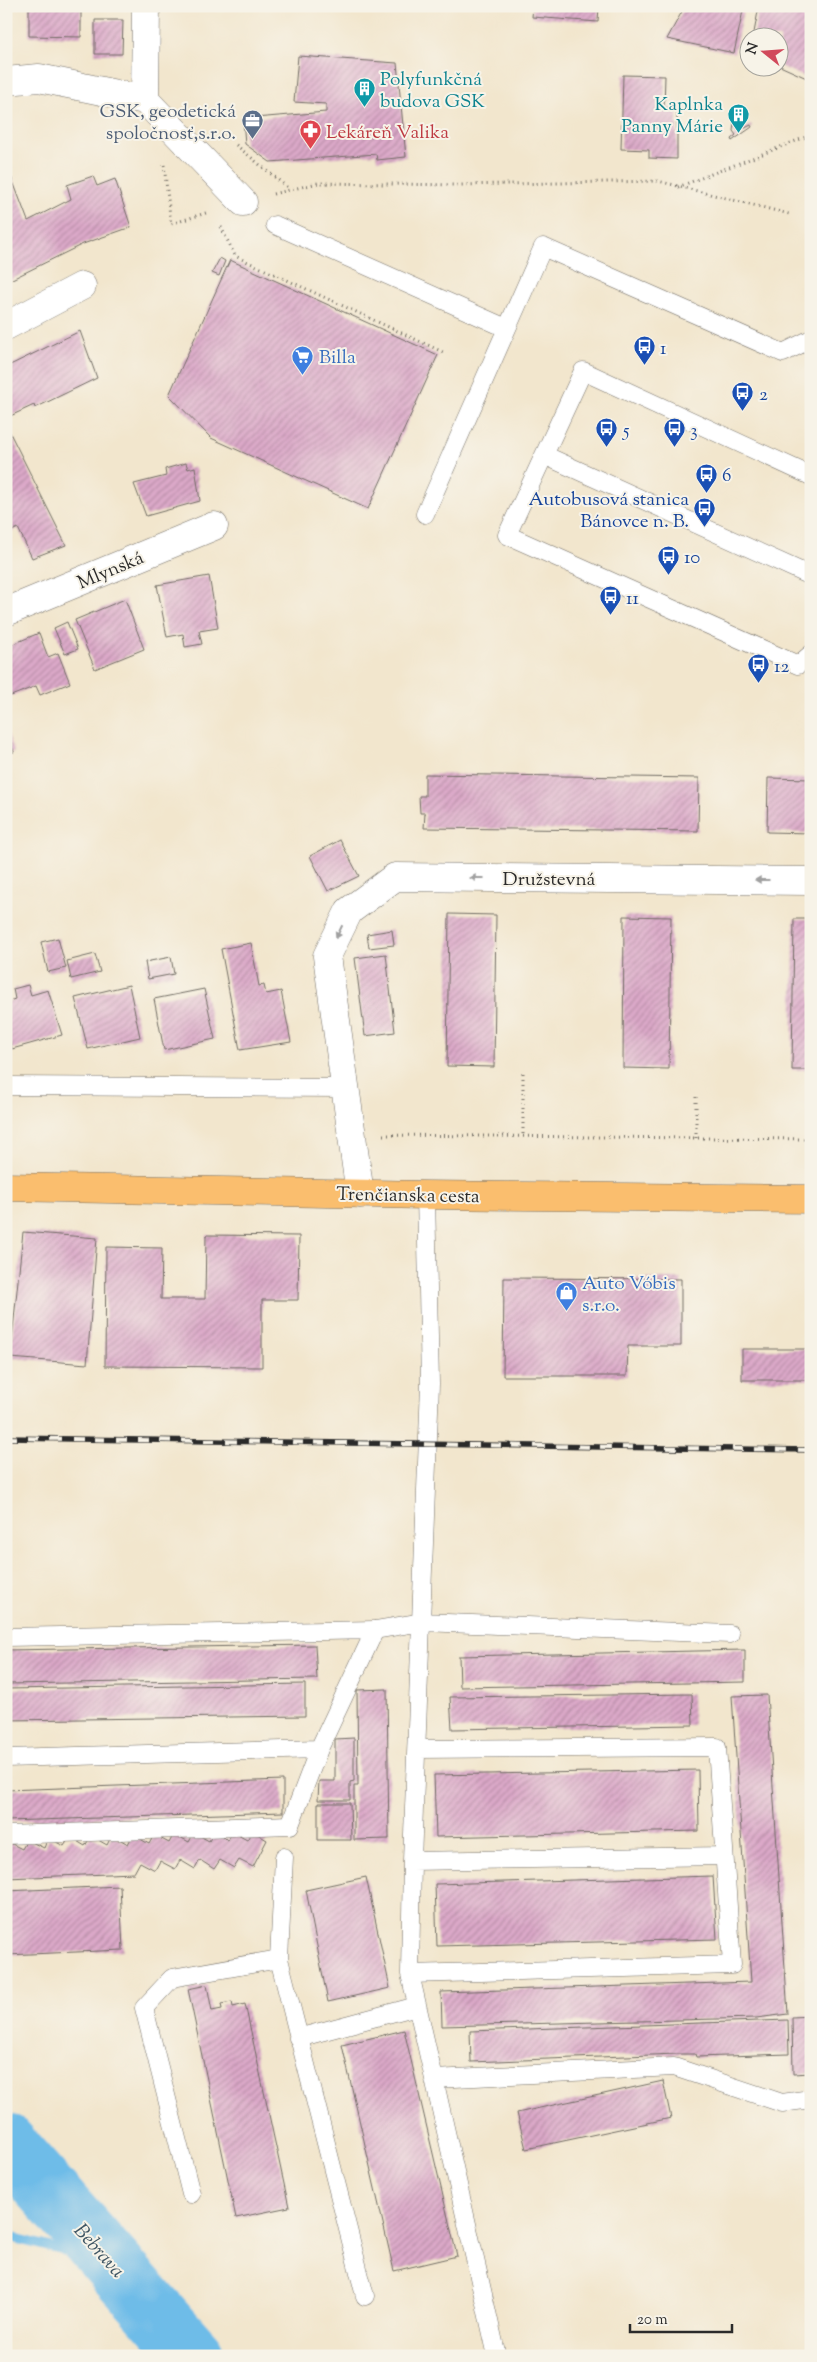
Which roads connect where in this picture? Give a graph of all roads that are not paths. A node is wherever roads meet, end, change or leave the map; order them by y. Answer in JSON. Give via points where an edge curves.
{"nodes":[{"id":1,"x":146,"y":6,"type":"edge"},
{"id":2,"x":6,"y":81,"type":"edge"},
{"id":3,"x":145,"y":100,"type":"junction"},
{"id":4,"x":243,"y":202,"type":"dead end"},
{"id":5,"x":275,"y":225,"type":"dead end"},
{"id":6,"x":82,"y":286,"type":"dead end"},
{"id":7,"x":6,"y":326,"type":"edge"},
{"id":8,"x":506,"y":328,"type":"junction"},
{"id":9,"x":811,"y":339,"type":"edge"},
{"id":10,"x":544,"y":455,"type":"junction"},
{"id":11,"x":811,"y":476,"type":"edge"},
{"id":12,"x":424,"y":514,"type":"dead end"},
{"id":13,"x":214,"y":526,"type":"dead end"},
{"id":14,"x":811,"y":576,"type":"edge"},
{"id":15,"x":6,"y":612,"type":"edge"},
{"id":16,"x":811,"y":654,"type":"edge"},
{"id":17,"x":811,"y":881,"type":"edge"},
{"id":18,"x":6,"y":1086,"type":"edge"},
{"id":19,"x":346,"y":1088,"type":"junction"},
{"id":20,"x":6,"y":1187,"type":"edge"},
{"id":21,"x":360,"y":1194,"type":"junction"},
{"id":22,"x":426,"y":1195,"type":"junction"},
{"id":23,"x":811,"y":1199,"type":"edge"},
{"id":24,"x":422,"y":1622,"type":"junction"},
{"id":25,"x":374,"y":1630,"type":"junction"},
{"id":26,"x":730,"y":1634,"type":"dead end"},
{"id":27,"x":6,"y":1637,"type":"edge"},
{"id":28,"x":319,"y":1749,"type":"junction"},
{"id":29,"x":417,"y":1749,"type":"junction"},
{"id":30,"x":6,"y":1758,"type":"edge"},
{"id":31,"x":6,"y":1835,"type":"edge"},
{"id":32,"x":724,"y":1856,"type":"junction"},
{"id":33,"x":284,"y":1857,"type":"dead end"},
{"id":34,"x":412,"y":1861,"type":"junction"},
{"id":35,"x":278,"y":1959,"type":"junction"},
{"id":36,"x":410,"y":1974,"type":"junction"},
{"id":37,"x":417,"y":2006,"type":"junction"},
{"id":38,"x":298,"y":2038,"type":"junction"},
{"id":39,"x":434,"y":2080,"type":"junction"},
{"id":40,"x":811,"y":2099,"type":"edge"},
{"id":41,"x":191,"y":2194,"type":"dead end"},
{"id":42,"x":365,"y":2296,"type":"dead end"},
{"id":43,"x":497,"y":2356,"type":"edge"}],
"edges":[{"from":1,"to":3,"type":"street"},
{"from":2,"to":3,"type":"street","via":[[38,78]]},
{"from":3,"to":4,"type":"street"},
{"from":5,"to":8,"type":"lane"},
{"from":6,"to":7,"type":"street"},
{"from":8,"to":9,"type":"lane","via":[[543,247],[783,353]]},
{"from":8,"to":12,"type":"lane"},
{"from":10,"to":11,"type":"lane","via":[[583,371]]},
{"from":10,"to":14,"type":"lane"},
{"from":10,"to":16,"type":"lane","via":[[507,535],[798,665]]},
{"from":13,"to":15,"type":"street","name":"Mlynská"},
{"from":17,"to":19,"type":"street","name":"Družstevná","one_way":true,"via":[[395,877],[349,911],[327,956]]},
{"from":18,"to":19,"type":"lane"},
{"from":19,"to":21,"type":"street"},
{"from":20,"to":21,"type":"main road","name":"Trenčianska cesta"},
{"from":21,"to":22,"type":"main road","name":"Trenčianska cesta"},
{"from":22,"to":23,"type":"main road","name":"Trenčianska cesta"},
{"from":22,"to":24,"type":"lane","via":[[430,1384]]},
{"from":24,"to":25,"type":"lane"},
{"from":24,"to":26,"type":"lane"},
{"from":24,"to":29,"type":"lane"},
{"from":25,"to":27,"type":"lane"},
{"from":25,"to":28,"type":"lane"},
{"from":28,"to":30,"type":"lane"},
{"from":28,"to":31,"type":"lane","via":[[290,1825]]},
{"from":29,"to":32,"type":"lane","via":[[717,1747]]},
{"from":29,"to":34,"type":"lane"},
{"from":32,"to":34,"type":"lane"},
{"from":32,"to":36,"type":"lane","via":[[732,1965]]},
{"from":33,"to":35,"type":"lane"},
{"from":34,"to":36,"type":"lane"},
{"from":35,"to":38,"type":"lane"},
{"from":35,"to":41,"type":"lane","via":[[172,1978],[144,2008]]},
{"from":36,"to":37,"type":"lane"},
{"from":37,"to":38,"type":"lane"},
{"from":37,"to":39,"type":"lane"},
{"from":38,"to":42,"type":"lane"},
{"from":39,"to":40,"type":"lane","via":[[674,2067],[782,2103]]},
{"from":39,"to":43,"type":"lane"}]}
